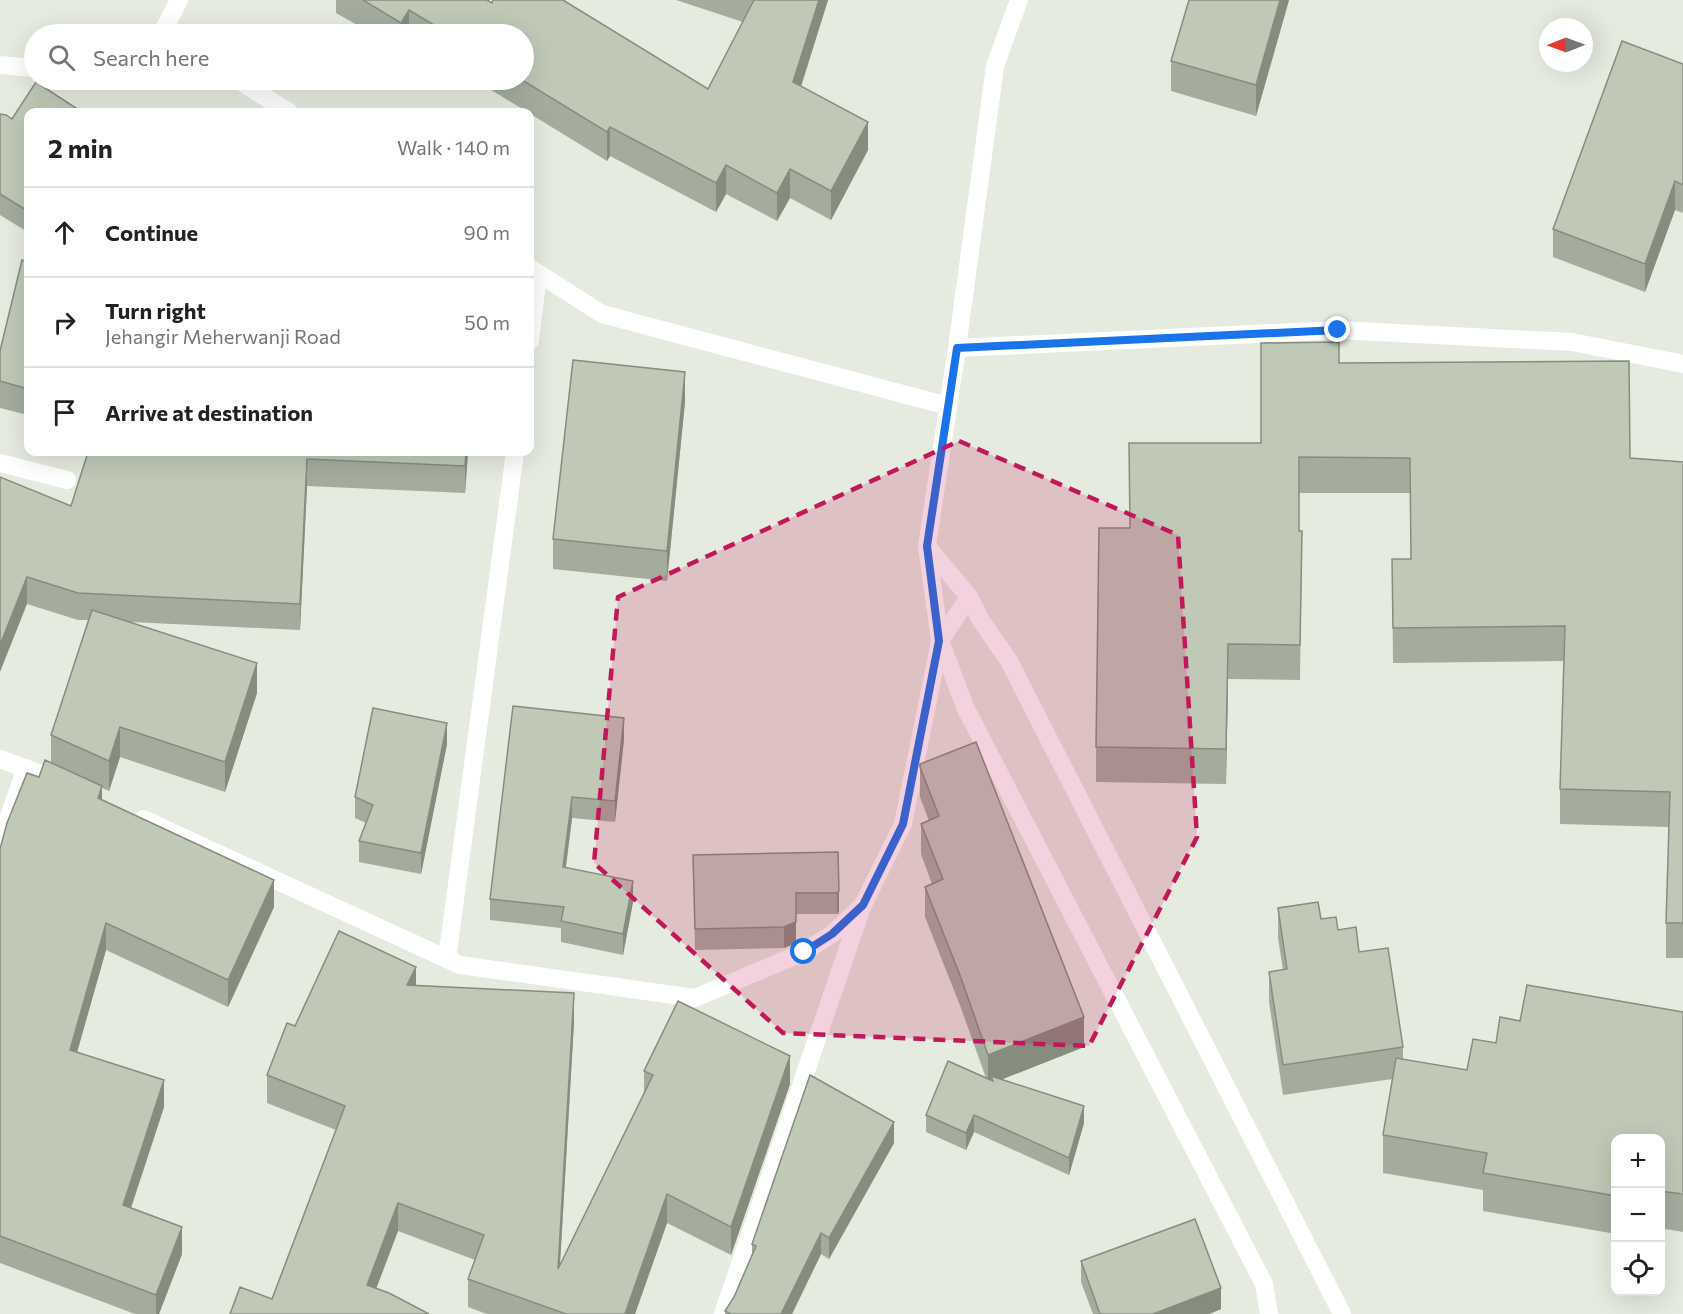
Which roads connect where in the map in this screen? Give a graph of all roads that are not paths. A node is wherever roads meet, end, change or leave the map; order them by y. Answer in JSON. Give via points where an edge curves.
{"nodes":[{"id":1,"x":179,"y":0,"type":"edge"},
{"id":2,"x":1019,"y":0,"type":"edge"},
{"id":3,"x":167,"y":24,"type":"edge"},
{"id":4,"x":0,"y":65,"type":"edge"},
{"id":5,"x":24,"y":67,"type":"edge"},
{"id":6,"x":254,"y":90,"type":"edge"},
{"id":7,"x":283,"y":108,"type":"edge"},
{"id":8,"x":534,"y":271,"type":"edge"},
{"id":9,"x":957,"y":348,"type":"junction"},
{"id":10,"x":1683,"y":364,"type":"edge"},
{"id":11,"x":948,"y":406,"type":"junction"},
{"id":12,"x":514,"y":456,"type":"edge"},
{"id":13,"x":0,"y":463,"type":"edge"},
{"id":14,"x":67,"y":480,"type":"dead end"},
{"id":15,"x":927,"y":546,"type":"junction"},
{"id":16,"x":969,"y":597,"type":"junction"},
{"id":17,"x":939,"y":641,"type":"junction"},
{"id":18,"x":0,"y":759,"type":"edge"},
{"id":19,"x":26,"y":768,"type":"junction"},
{"id":20,"x":77,"y":789,"type":"edge"},
{"id":21,"x":132,"y":814,"type":"edge"},
{"id":22,"x":0,"y":842,"type":"edge"},
{"id":23,"x":863,"y":905,"type":"junction"},
{"id":24,"x":447,"y":959,"type":"junction"},
{"id":25,"x":723,"y":1314,"type":"edge"},
{"id":26,"x":1269,"y":1314,"type":"edge"},
{"id":27,"x":1342,"y":1314,"type":"edge"}],
"edges":[{"from":1,"to":3,"type":"street"},
{"from":2,"to":9,"type":"street","via":[[995,66]]},
{"from":4,"to":5,"type":"street"},
{"from":6,"to":7,"type":"street"},
{"from":8,"to":11,"type":"street","via":[[602,314]]},
{"from":9,"to":10,"type":"street","via":[[1338,330],[1572,342]]},
{"from":9,"to":11,"type":"street"},
{"from":11,"to":15,"type":"street"},
{"from":12,"to":24,"type":"street"},
{"from":13,"to":14,"type":"street"},
{"from":15,"to":16,"type":"street"},
{"from":15,"to":17,"type":"street"},
{"from":16,"to":17,"type":"street"},
{"from":16,"to":27,"type":"street","via":[[1009,661]]},
{"from":17,"to":23,"type":"street","via":[[903,824]]},
{"from":17,"to":26,"type":"street","via":[[966,710],[1264,1284]]},
{"from":18,"to":19,"type":"street"},
{"from":19,"to":20,"type":"street"},
{"from":19,"to":22,"type":"street"},
{"from":21,"to":24,"type":"street"},
{"from":23,"to":24,"type":"street","via":[[832,934],[804,952],[696,998],[460,965]]},
{"from":23,"to":25,"type":"street"}]}
